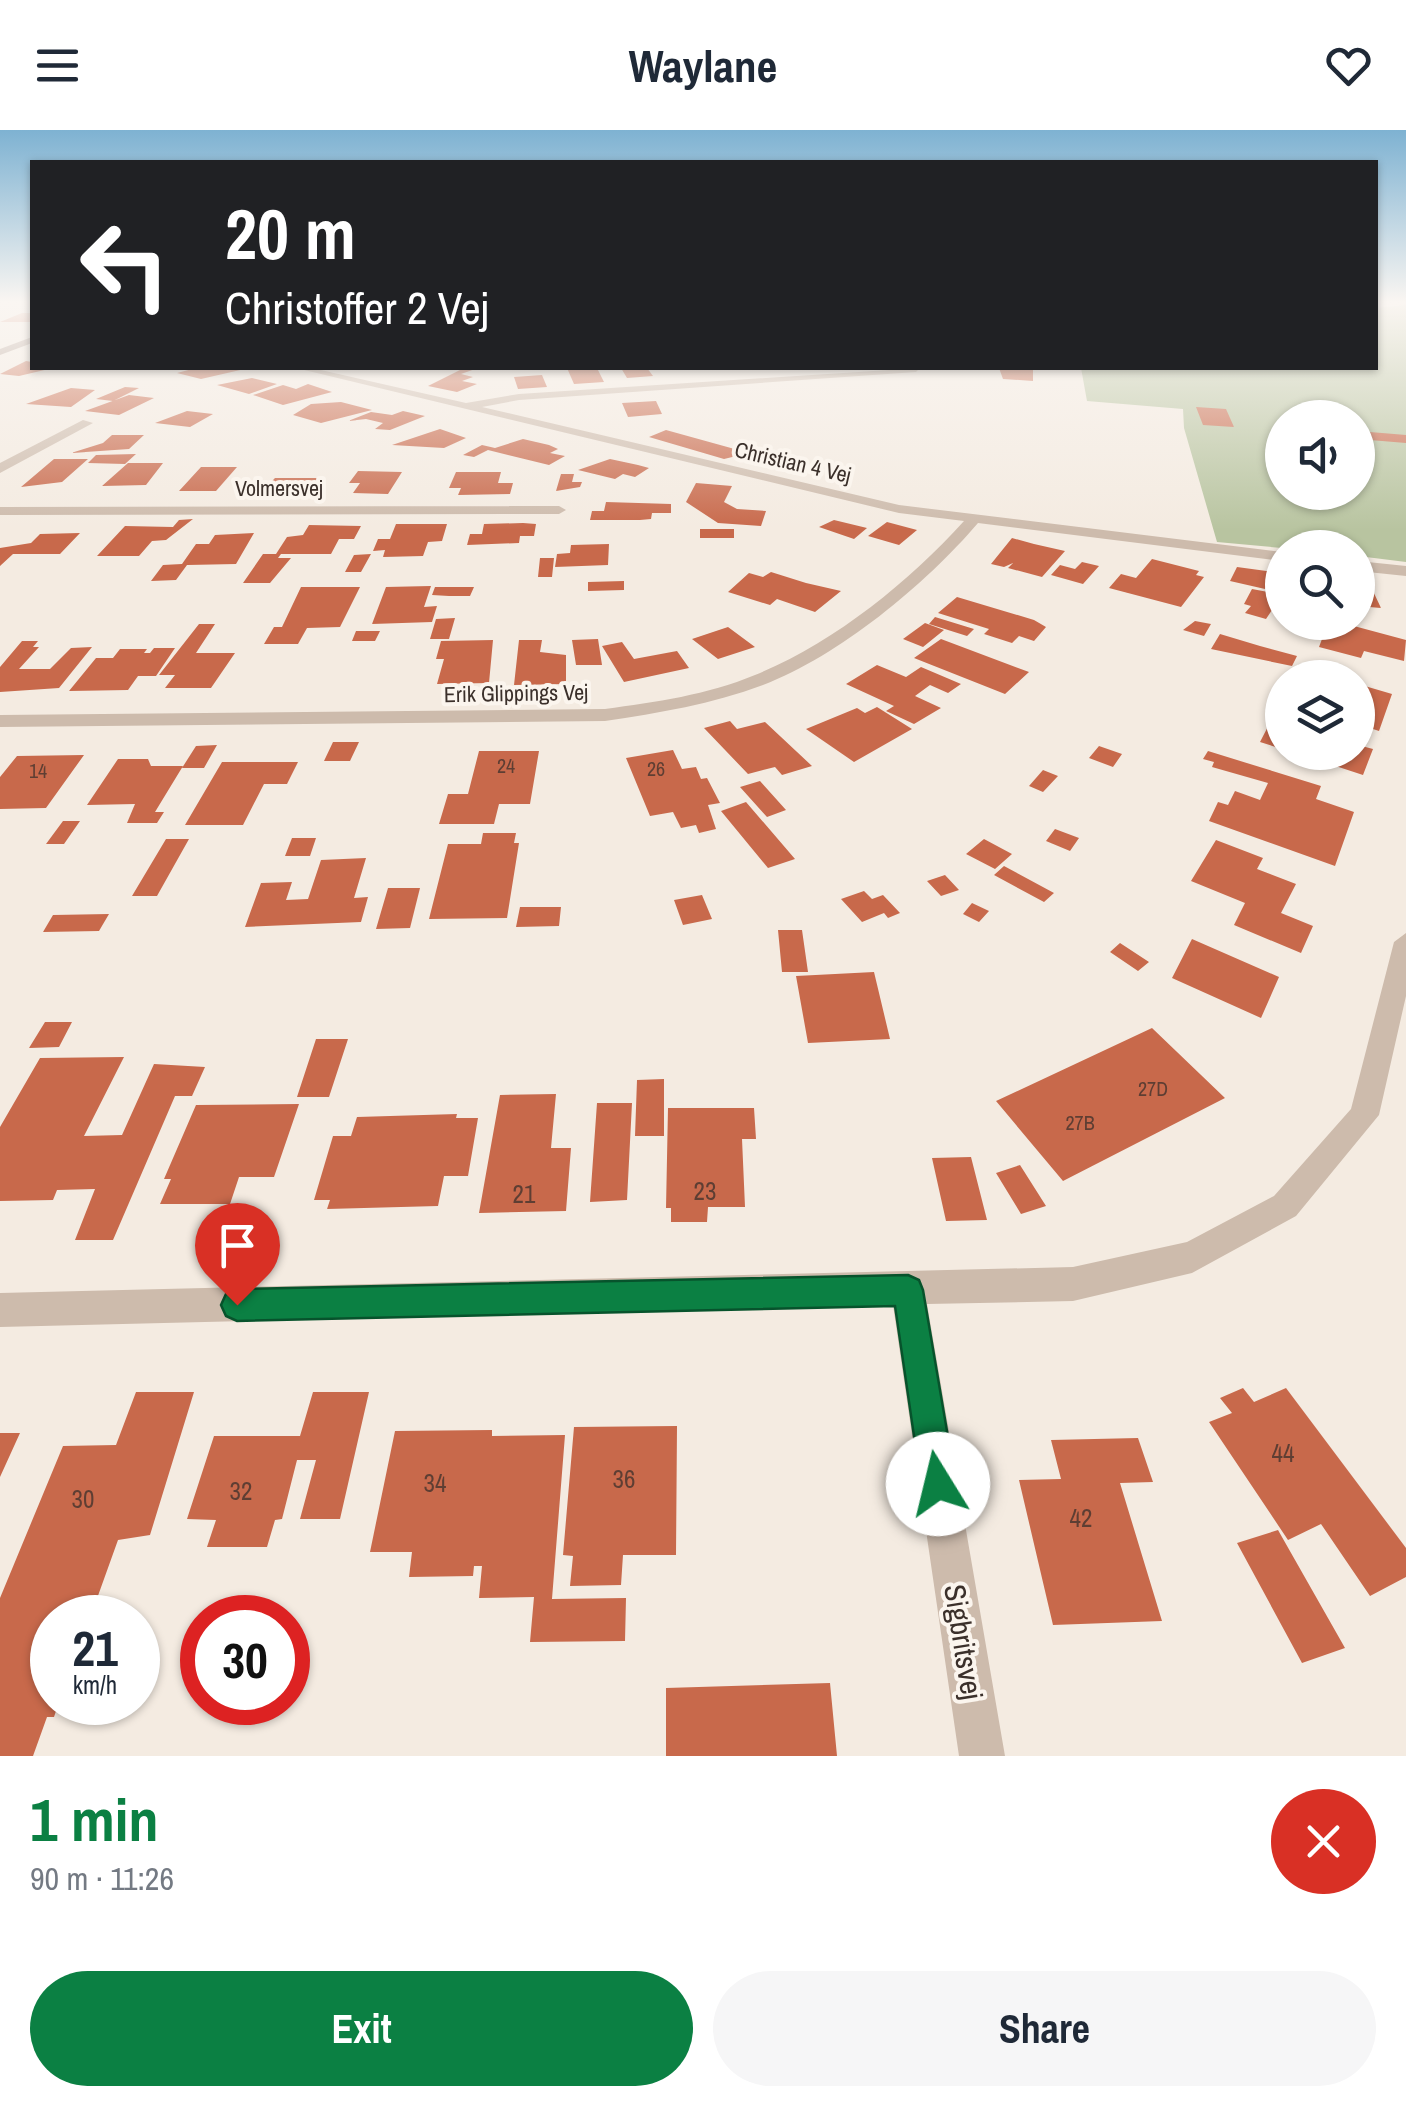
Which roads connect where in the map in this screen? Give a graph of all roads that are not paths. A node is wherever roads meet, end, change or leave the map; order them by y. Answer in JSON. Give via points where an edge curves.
{"nodes":[{"id":1,"x":340,"y":378,"type":"edge"},
{"id":2,"x":781,"y":378,"type":"edge"},
{"id":3,"x":460,"y":408,"type":"junction"},
{"id":4,"x":87,"y":424,"type":"dead end"},
{"id":5,"x":0,"y":470,"type":"edge"},
{"id":6,"x":559,"y":510,"type":"dead end"},
{"id":7,"x":0,"y":511,"type":"edge"},
{"id":8,"x":972,"y":521,"type":"junction"},
{"id":9,"x":1265,"y":556,"type":"edge"},
{"id":10,"x":1375,"y":568,"type":"edge"},
{"id":11,"x":1406,"y":572,"type":"edge"},
{"id":12,"x":0,"y":722,"type":"edge"},
{"id":13,"x":1406,"y":942,"type":"edge"},
{"id":14,"x":908,"y":1290,"type":"junction"},
{"id":15,"x":0,"y":1310,"type":"edge"},
{"id":16,"x":982,"y":1756,"type":"edge"}],
"edges":[{"from":1,"to":3,"type":"street","name":"Christian 4 Vej"},
{"from":2,"to":3,"type":"street","via":[[519,397]]},
{"from":3,"to":8,"type":"street","name":"Christian 4 Vej"},
{"from":4,"to":5,"type":"street"},
{"from":6,"to":7,"type":"street","name":"Volmersvej"},
{"from":8,"to":9,"type":"street","name":"Christian 4 Vej"},
{"from":8,"to":12,"type":"street","name":"Erik Glippings Vej","via":[[825,648],[742,688],[678,704],[605,715]]},
{"from":10,"to":11,"type":"street"},
{"from":13,"to":14,"type":"street","via":[[1364,1115],[1285,1206],[1192,1257],[1090,1280]]},
{"from":14,"to":15,"type":"street"},
{"from":14,"to":16,"type":"street","name":"Sigbritsvej"}]}
